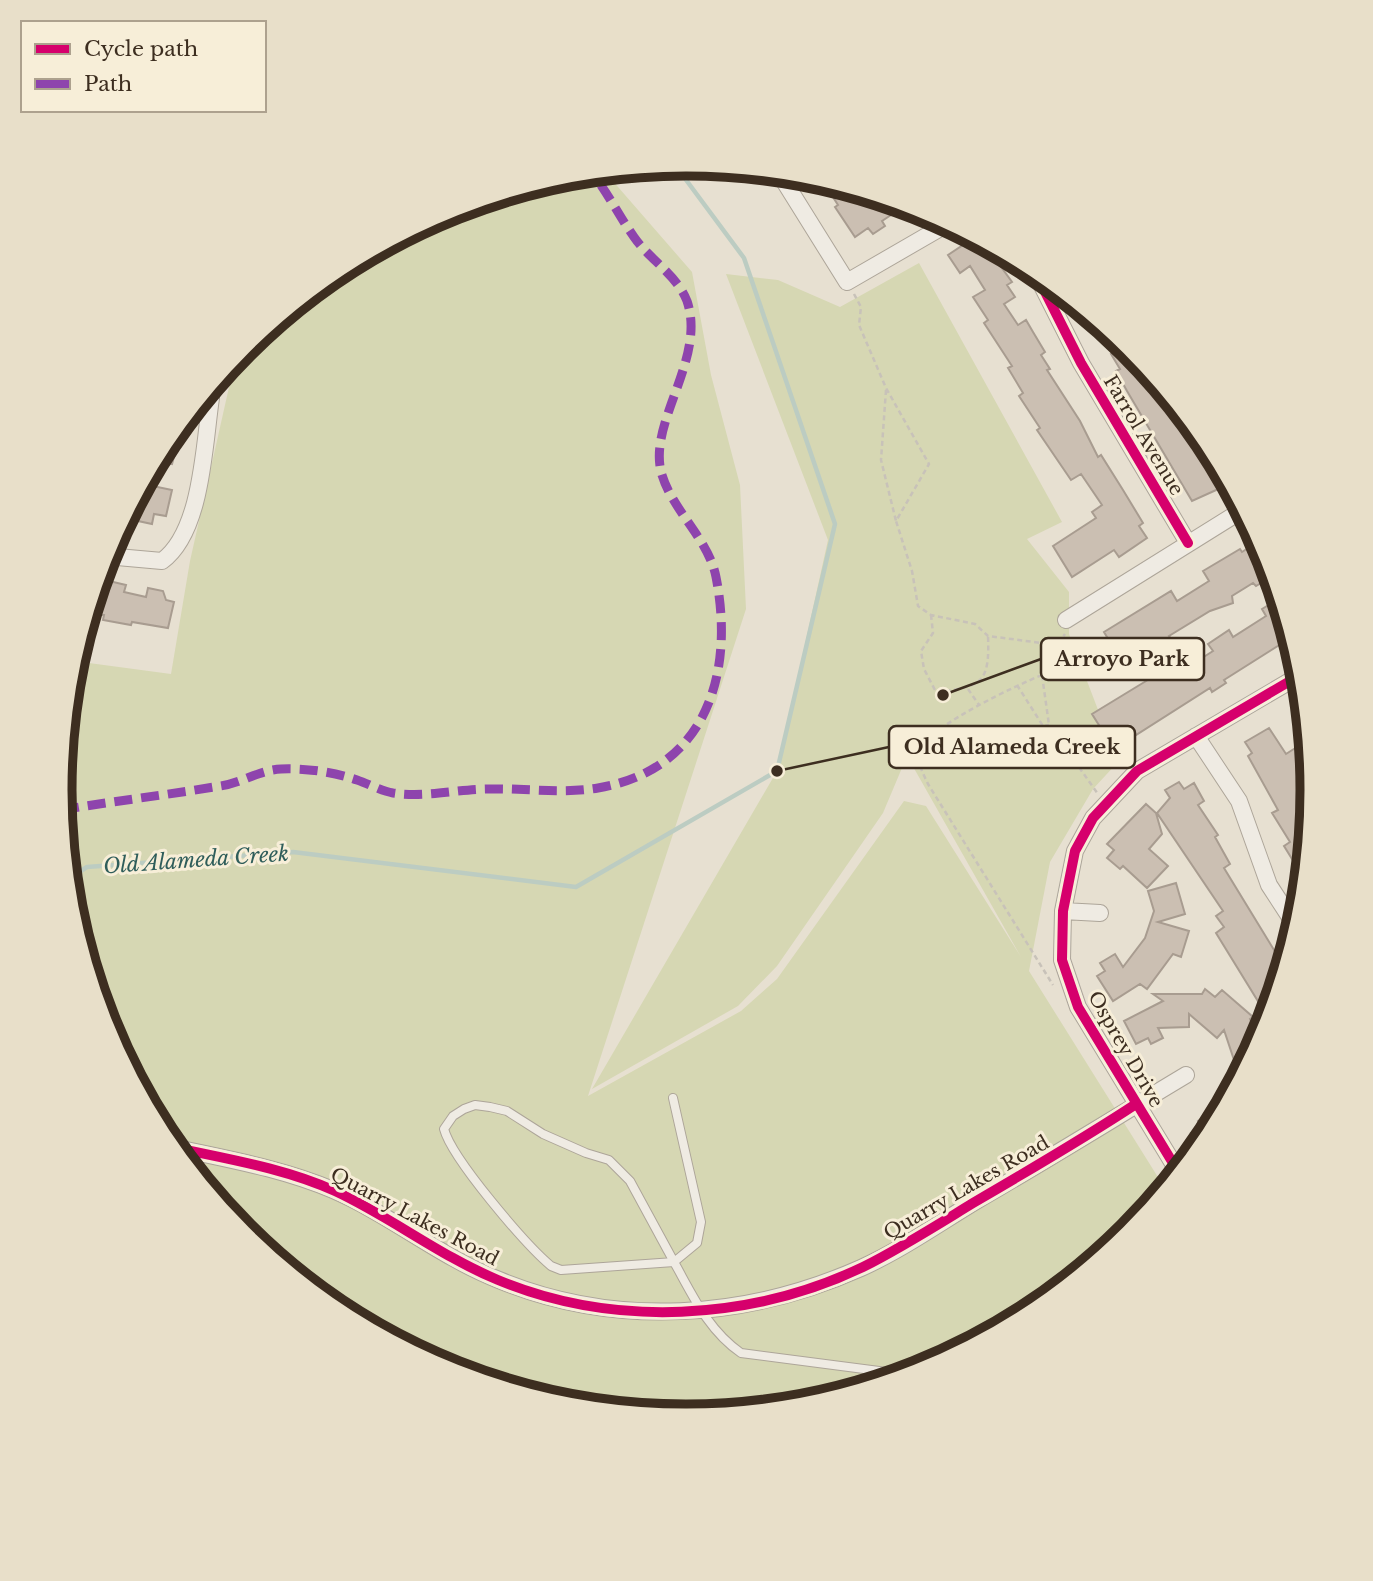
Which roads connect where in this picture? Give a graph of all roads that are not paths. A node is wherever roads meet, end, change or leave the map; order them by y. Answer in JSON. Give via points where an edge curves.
{"nodes":[{"id":1,"x":786,"y":184,"type":"edge"},
{"id":2,"x":937,"y":230,"type":"edge"},
{"id":3,"x":1045,"y":291,"type":"edge"},
{"id":4,"x":206,"y":407,"type":"edge"},
{"id":5,"x":1235,"y":514,"type":"edge"},
{"id":6,"x":1188,"y":543,"type":"junction"},
{"id":7,"x":118,"y":557,"type":"edge"},
{"id":8,"x":1066,"y":626,"type":"road end"},
{"id":9,"x":1291,"y":681,"type":"edge"},
{"id":10,"x":1196,"y":736,"type":"junction"},
{"id":11,"x":1063,"y":911,"type":"junction"},
{"id":12,"x":1100,"y":913,"type":"dead end"},
{"id":13,"x":1288,"y":914,"type":"edge"},
{"id":14,"x":1186,"y":1075,"type":"dead end"},
{"id":15,"x":673,"y":1098,"type":"dead end"},
{"id":16,"x":1136,"y":1104,"type":"junction"},
{"id":17,"x":189,"y":1151,"type":"edge"},
{"id":18,"x":1174,"y":1164,"type":"edge"},
{"id":19,"x":674,"y":1262,"type":"junction"},
{"id":20,"x":700,"y":1311,"type":"junction"},
{"id":21,"x":887,"y":1372,"type":"edge"}],
"edges":[{"from":1,"to":2,"type":"street","via":[[848,282]]},
{"from":3,"to":6,"type":"street","name":"Farrol Avenue","via":[[1081,363]]},
{"from":4,"to":7,"type":"street","via":[[199,483],[175,552],[162,561]]},
{"from":5,"to":6,"type":"street"},
{"from":6,"to":8,"type":"street"},
{"from":9,"to":10,"type":"street","name":"Osprey Drive"},
{"from":10,"to":11,"type":"street","name":"Osprey Drive","via":[[1137,771],[1093,818],[1075,851]]},
{"from":10,"to":13,"type":"street","via":[[1239,801],[1269,885]]},
{"from":11,"to":12,"type":"street"},
{"from":11,"to":16,"type":"street","name":"Osprey Drive","via":[[1062,960],[1078,1007]]},
{"from":14,"to":16,"type":"street","name":"Quarry Lakes Road"},
{"from":15,"to":19,"type":"lane","via":[[701,1222],[697,1243]]},
{"from":16,"to":18,"type":"street","name":"Osprey Drive"},
{"from":16,"to":20,"type":"street","name":"Quarry Lakes Road","via":[[863,1267],[782,1297]]},
{"from":17,"to":20,"type":"street","name":"Quarry Lakes Road","via":[[268,1168],[333,1190],[471,1269],[530,1291],[629,1311]]},
{"from":19,"to":19,"type":"lane","via":[[630,1181],[609,1160],[490,1107],[464,1109],[444,1129],[463,1162],[551,1266],[561,1270]]},
{"from":19,"to":20,"type":"lane"},
{"from":20,"to":21,"type":"lane","via":[[725,1342],[741,1353]]}]}
